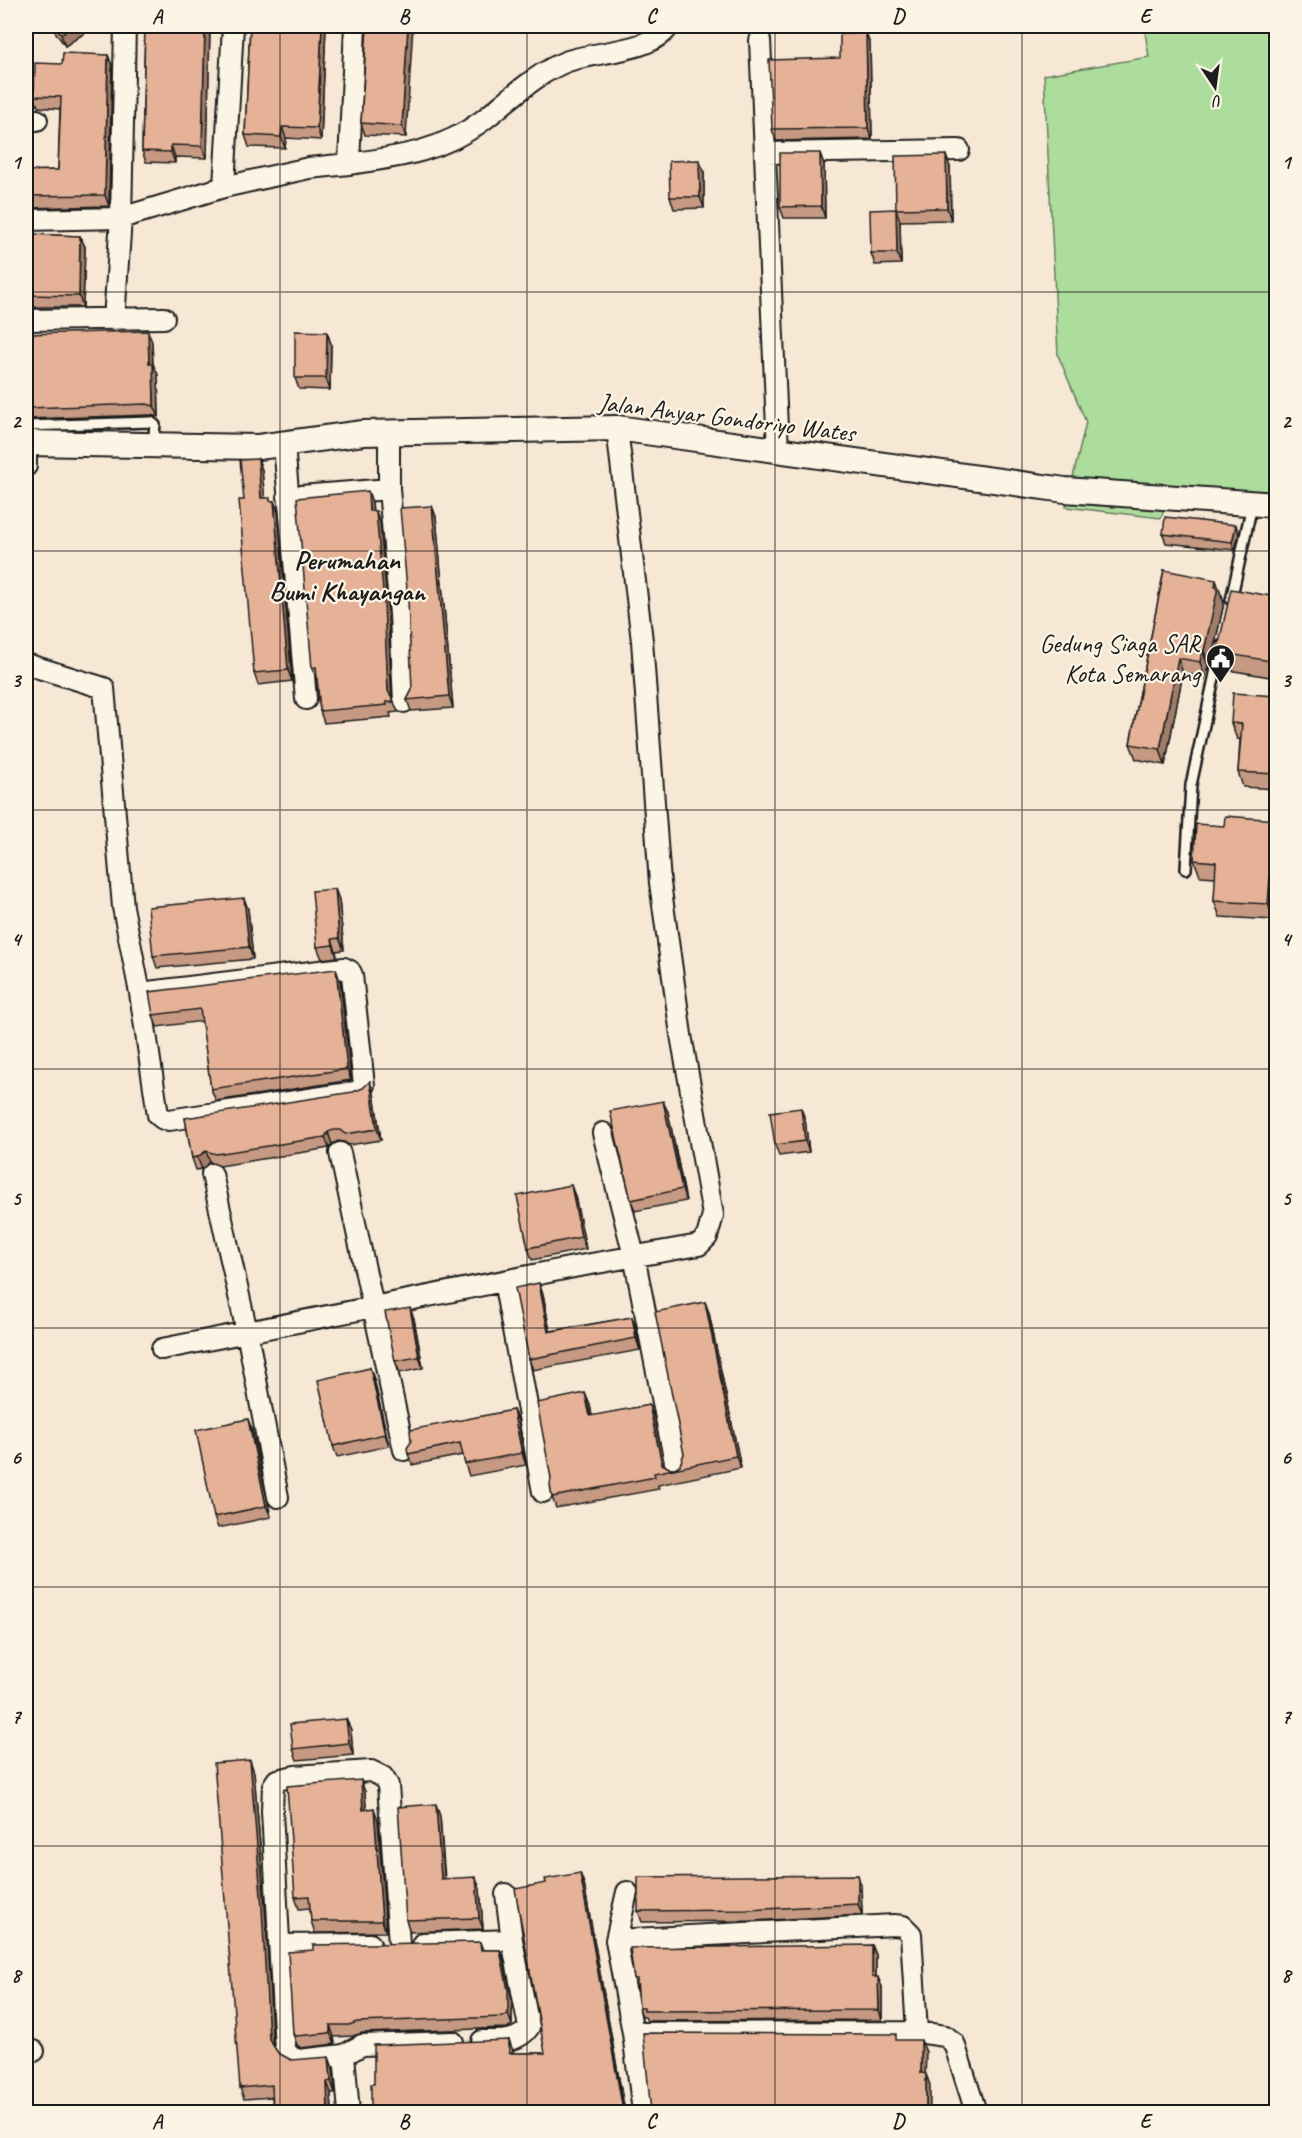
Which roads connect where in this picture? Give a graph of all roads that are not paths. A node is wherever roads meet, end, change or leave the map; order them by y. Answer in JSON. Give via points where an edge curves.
{"nodes":[{"id":1,"x":233,"y":26,"type":"edge"},
{"id":2,"x":355,"y":26,"type":"edge"},
{"id":3,"x":669,"y":26,"type":"edge"},
{"id":4,"x":124,"y":27,"type":"edge"},
{"id":5,"x":760,"y":40,"type":"dead end"},
{"id":6,"x":959,"y":150,"type":"dead end"},
{"id":7,"x":765,"y":153,"type":"junction"},
{"id":8,"x":349,"y":164,"type":"junction"},
{"id":9,"x":224,"y":187,"type":"junction"},
{"id":10,"x":121,"y":218,"type":"junction"},
{"id":11,"x":26,"y":220,"type":"edge"},
{"id":12,"x":164,"y":318,"type":"dead end"},
{"id":13,"x":26,"y":320,"type":"edge"},
{"id":14,"x":114,"y":320,"type":"junction"},
{"id":15,"x":26,"y":426,"type":"edge"},
{"id":16,"x":617,"y":428,"type":"junction"},
{"id":17,"x":389,"y":433,"type":"junction"},
{"id":18,"x":26,"y":443,"type":"edge"},
{"id":19,"x":153,"y":445,"type":"junction"},
{"id":20,"x":284,"y":445,"type":"junction"},
{"id":21,"x":778,"y":451,"type":"junction"},
{"id":22,"x":26,"y":466,"type":"edge"},
{"id":23,"x":389,"y":489,"type":"junction"},
{"id":24,"x":288,"y":498,"type":"junction"},
{"id":25,"x":1252,"y":503,"type":"junction"},
{"id":26,"x":1276,"y":505,"type":"edge"},
{"id":27,"x":1228,"y":615,"type":"edge"},
{"id":28,"x":1223,"y":637,"type":"edge"},
{"id":29,"x":26,"y":664,"type":"edge"},
{"id":30,"x":306,"y":699,"type":"dead end"},
{"id":31,"x":404,"y":702,"type":"dead end"},
{"id":32,"x":1186,"y":869,"type":"dead end"},
{"id":33,"x":140,"y":993,"type":"junction"},
{"id":34,"x":603,"y":1133,"type":"dead end"},
{"id":35,"x":340,"y":1153,"type":"dead end"},
{"id":36,"x":212,"y":1174,"type":"dead end"},
{"id":37,"x":634,"y":1256,"type":"junction"},
{"id":38,"x":504,"y":1281,"type":"junction"},
{"id":39,"x":374,"y":1307,"type":"junction"},
{"id":40,"x":247,"y":1332,"type":"junction"},
{"id":41,"x":162,"y":1349,"type":"dead end"},
{"id":42,"x":404,"y":1450,"type":"dead end"},
{"id":43,"x":676,"y":1468,"type":"edge"},
{"id":44,"x":543,"y":1492,"type":"dead end"},
{"id":45,"x":278,"y":1497,"type":"dead end"},
{"id":46,"x":627,"y":1892,"type":"dead end"},
{"id":47,"x":506,"y":1894,"type":"dead end"},
{"id":48,"x":512,"y":1940,"type":"junction"},
{"id":49,"x":616,"y":1940,"type":"junction"},
{"id":50,"x":399,"y":1944,"type":"junction"},
{"id":51,"x":280,"y":1945,"type":"junction"},
{"id":52,"x":917,"y":2032,"type":"junction"},
{"id":53,"x":633,"y":2033,"type":"junction"},
{"id":54,"x":344,"y":2055,"type":"junction"},
{"id":55,"x":349,"y":2112,"type":"edge"},
{"id":56,"x":643,"y":2112,"type":"edge"},
{"id":57,"x":976,"y":2112,"type":"edge"}],
"edges":[{"from":1,"to":9,"type":"street"},
{"from":2,"to":8,"type":"street"},
{"from":3,"to":8,"type":"street","via":[[647,43],[566,62],[448,142],[408,156]]},
{"from":4,"to":10,"type":"street"},
{"from":5,"to":7,"type":"street"},
{"from":6,"to":7,"type":"street"},
{"from":7,"to":21,"type":"street"},
{"from":8,"to":9,"type":"street","via":[[309,168]]},
{"from":9,"to":10,"type":"street"},
{"from":10,"to":11,"type":"street"},
{"from":10,"to":14,"type":"street"},
{"from":12,"to":14,"type":"street"},
{"from":13,"to":14,"type":"street"},
{"from":15,"to":19,"type":"lane","via":[[151,422],[155,425]]},
{"from":16,"to":17,"type":"street","name":"Jalan Anyar Gondoriyo Wates"},
{"from":16,"to":21,"type":"street","name":"Jalan Anyar Gondoriyo Wates"},
{"from":16,"to":37,"type":"street","via":[[642,642],[660,883],[681,1035],[713,1215],[707,1237],[699,1245]]},
{"from":17,"to":20,"type":"street","name":"Jalan Anyar Gondoriyo Wates"},
{"from":17,"to":23,"type":"street"},
{"from":18,"to":19,"type":"street","name":"Jalan Anyar Gondoriyo Wates"},
{"from":18,"to":22,"type":"street"},
{"from":19,"to":20,"type":"street","name":"Jalan Anyar Gondoriyo Wates"},
{"from":20,"to":24,"type":"street"},
{"from":21,"to":25,"type":"street","name":"Jalan Anyar Gondoriyo Wates","via":[[1065,490]]},
{"from":23,"to":24,"type":"street"},
{"from":23,"to":31,"type":"street"},
{"from":24,"to":30,"type":"street"},
{"from":25,"to":26,"type":"street","name":"Jalan Anyar Gondoriyo Wates"},
{"from":25,"to":27,"type":"lane"},
{"from":28,"to":32,"type":"lane","via":[[1191,785]]},
{"from":29,"to":33,"type":"street","via":[[105,688],[123,907]]},
{"from":33,"to":33,"type":"street","via":[[158,1115],[163,1119],[355,1092],[364,1085],[352,975],[344,968]]},
{"from":34,"to":37,"type":"street"},
{"from":35,"to":39,"type":"street"},
{"from":36,"to":40,"type":"street"},
{"from":37,"to":38,"type":"street"},
{"from":37,"to":43,"type":"street"},
{"from":38,"to":39,"type":"street"},
{"from":38,"to":44,"type":"street"},
{"from":39,"to":40,"type":"street"},
{"from":39,"to":42,"type":"street"},
{"from":40,"to":41,"type":"street"},
{"from":40,"to":45,"type":"street"},
{"from":46,"to":49,"type":"street"},
{"from":47,"to":48,"type":"street"},
{"from":48,"to":50,"type":"street"},
{"from":48,"to":54,"type":"street","via":[[529,2026],[524,2033],[510,2040],[362,2045]]},
{"from":49,"to":52,"type":"street","via":[[903,1926],[911,1934]]},
{"from":49,"to":53,"type":"street"},
{"from":50,"to":51,"type":"street"},
{"from":50,"to":51,"type":"street","via":[[388,1785],[383,1777],[370,1771],[295,1776],[278,1780],[273,1786]]},
{"from":51,"to":54,"type":"street","via":[[285,2050],[299,2060]]},
{"from":52,"to":53,"type":"street"},
{"from":52,"to":57,"type":"street","via":[[945,2037],[954,2043]]},
{"from":53,"to":56,"type":"street"},
{"from":54,"to":55,"type":"street"}]}
